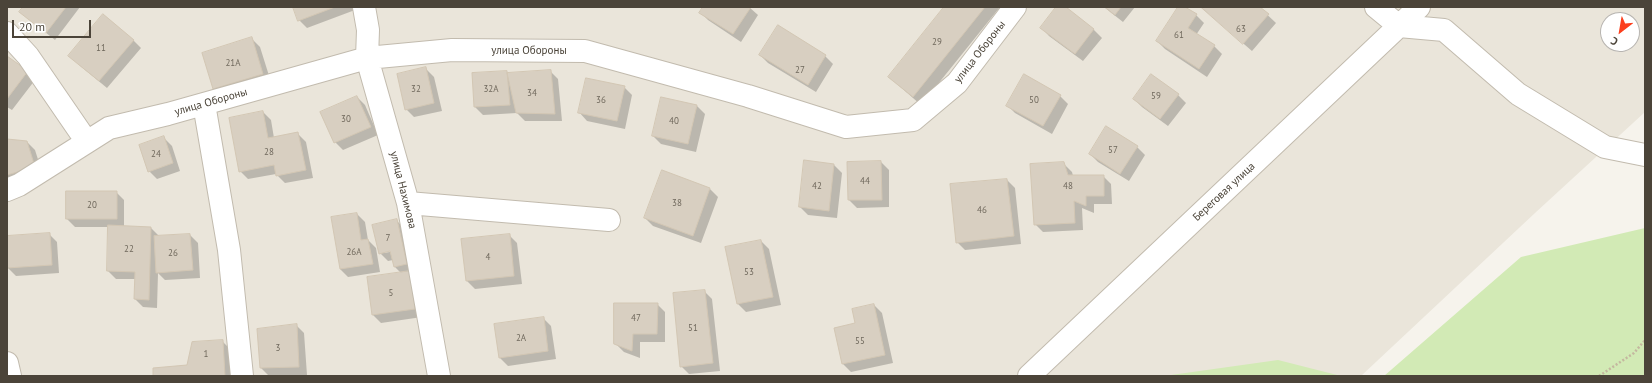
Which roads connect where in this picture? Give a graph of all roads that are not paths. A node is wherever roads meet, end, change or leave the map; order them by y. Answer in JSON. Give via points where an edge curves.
{"nodes":[{"id":1,"x":364,"y":7,"type":"edge"},
{"id":2,"x":1015,"y":7,"type":"edge"},
{"id":3,"x":1376,"y":7,"type":"edge"},
{"id":4,"x":1419,"y":7,"type":"edge"},
{"id":5,"x":1400,"y":26,"type":"junction"},
{"id":6,"x":7,"y":33,"type":"edge"},
{"id":7,"x":367,"y":58,"type":"junction"},
{"id":8,"x":204,"y":104,"type":"junction"},
{"id":9,"x":87,"y":142,"type":"junction"},
{"id":10,"x":1645,"y":154,"type":"edge"},
{"id":11,"x":7,"y":190,"type":"edge"},
{"id":12,"x":408,"y":203,"type":"junction"},
{"id":13,"x":609,"y":220,"type":"dead end"},
{"id":14,"x":7,"y":363,"type":"edge"},
{"id":15,"x":433,"y":375,"type":"edge"},
{"id":16,"x":10,"y":376,"type":"edge"},
{"id":17,"x":242,"y":376,"type":"edge"},
{"id":18,"x":1029,"y":376,"type":"edge"}],
"edges":[{"from":1,"to":7,"type":"street","name":"улица Нахимова","via":[[368,30]]},
{"from":2,"to":7,"type":"street","name":"улица Обороны","via":[[957,83],[913,120],[846,127],[748,96],[584,51],[452,50]]},
{"from":3,"to":5,"type":"street"},
{"from":4,"to":5,"type":"street","name":"Береговая улица"},
{"from":5,"to":10,"type":"street","via":[[1444,30],[1518,94],[1605,147]]},
{"from":5,"to":18,"type":"street","name":"Береговая улица"},
{"from":6,"to":9,"type":"street","via":[[28,56]]},
{"from":7,"to":8,"type":"street","name":"улица Обороны"},
{"from":7,"to":12,"type":"street","name":"улица Нахимова"},
{"from":8,"to":9,"type":"street","name":"улица Обороны","via":[[109,128]]},
{"from":8,"to":17,"type":"street","via":[[229,250]]},
{"from":9,"to":11,"type":"street","name":"улица Обороны"},
{"from":12,"to":13,"type":"street"},
{"from":12,"to":15,"type":"street","name":"улица Нахимова"},
{"from":14,"to":16,"type":"street"}]}
